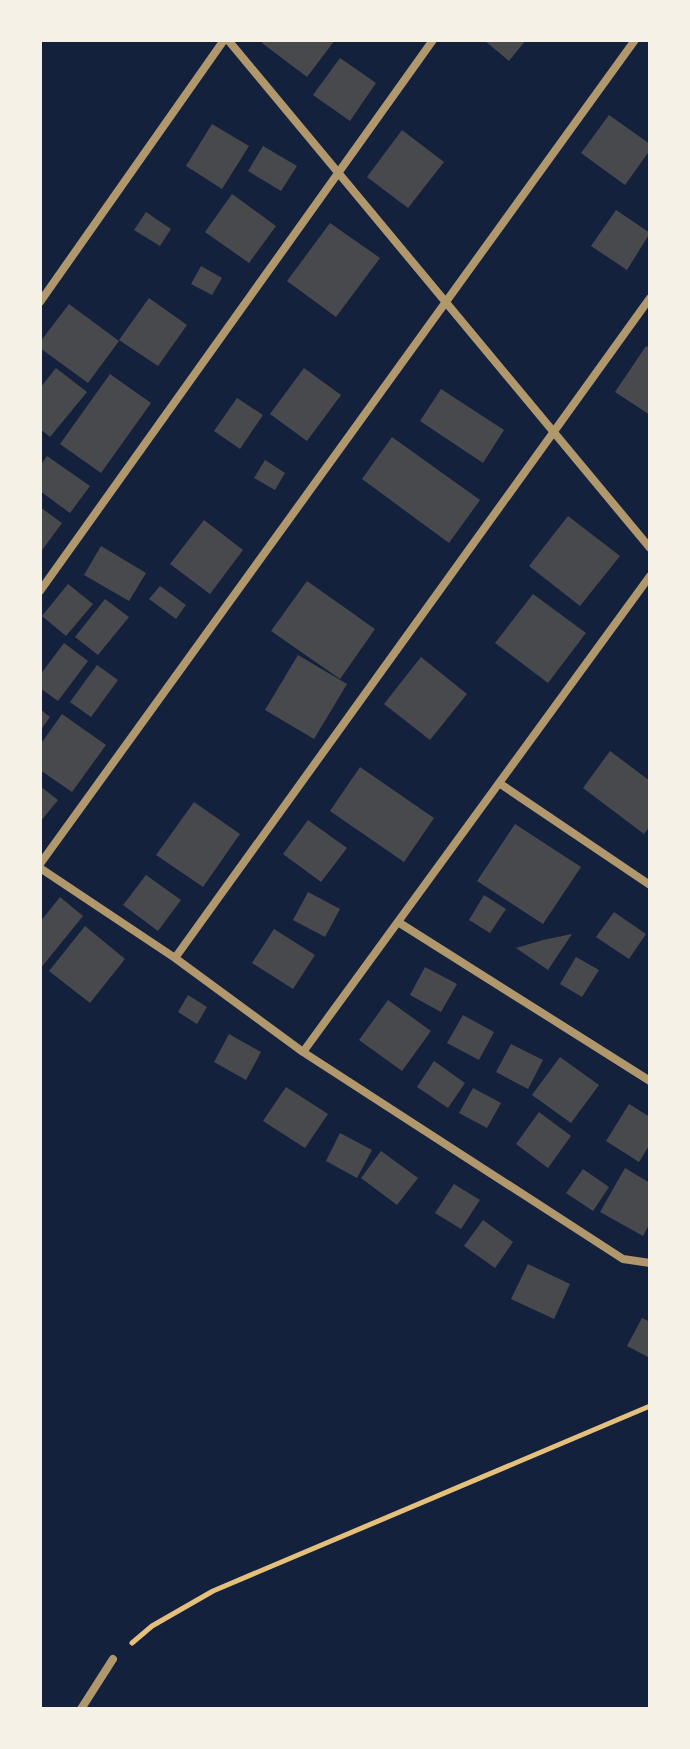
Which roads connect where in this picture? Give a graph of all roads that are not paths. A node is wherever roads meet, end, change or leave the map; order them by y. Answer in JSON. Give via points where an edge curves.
{"nodes":[{"id":1,"x":226,"y":40,"type":"edge"},
{"id":2,"x":433,"y":40,"type":"edge"},
{"id":3,"x":635,"y":40,"type":"edge"},
{"id":4,"x":338,"y":173,"type":"junction"},
{"id":5,"x":44,"y":287,"type":"edge"},
{"id":6,"x":650,"y":298,"type":"edge"},
{"id":7,"x":40,"y":302,"type":"edge"},
{"id":8,"x":446,"y":302,"type":"junction"},
{"id":9,"x":554,"y":431,"type":"junction"},
{"id":10,"x":650,"y":548,"type":"edge"},
{"id":11,"x":650,"y":576,"type":"edge"},
{"id":12,"x":40,"y":591,"type":"edge"},
{"id":13,"x":499,"y":783,"type":"junction"},
{"id":14,"x":40,"y":866,"type":"edge"},
{"id":15,"x":650,"y":885,"type":"edge"},
{"id":16,"x":398,"y":922,"type":"junction"},
{"id":17,"x":175,"y":958,"type":"junction"},
{"id":18,"x":303,"y":1052,"type":"junction"},
{"id":19,"x":650,"y":1081,"type":"edge"},
{"id":20,"x":650,"y":1263,"type":"edge"},
{"id":21,"x":113,"y":1659,"type":"road end"},
{"id":22,"x":81,"y":1709,"type":"edge"}],
"edges":[{"from":1,"to":4,"type":"street"},
{"from":1,"to":5,"type":"street"},
{"from":2,"to":4,"type":"street"},
{"from":3,"to":8,"type":"street"},
{"from":4,"to":8,"type":"street"},
{"from":4,"to":12,"type":"street"},
{"from":5,"to":7,"type":"street"},
{"from":6,"to":9,"type":"street"},
{"from":8,"to":9,"type":"street"},
{"from":8,"to":14,"type":"street"},
{"from":9,"to":10,"type":"street"},
{"from":9,"to":17,"type":"street"},
{"from":11,"to":13,"type":"street"},
{"from":13,"to":15,"type":"street"},
{"from":13,"to":16,"type":"street"},
{"from":14,"to":17,"type":"street"},
{"from":16,"to":18,"type":"street"},
{"from":16,"to":19,"type":"street"},
{"from":17,"to":18,"type":"street"},
{"from":18,"to":20,"type":"street","via":[[623,1259]]},
{"from":21,"to":22,"type":"street"}]}
